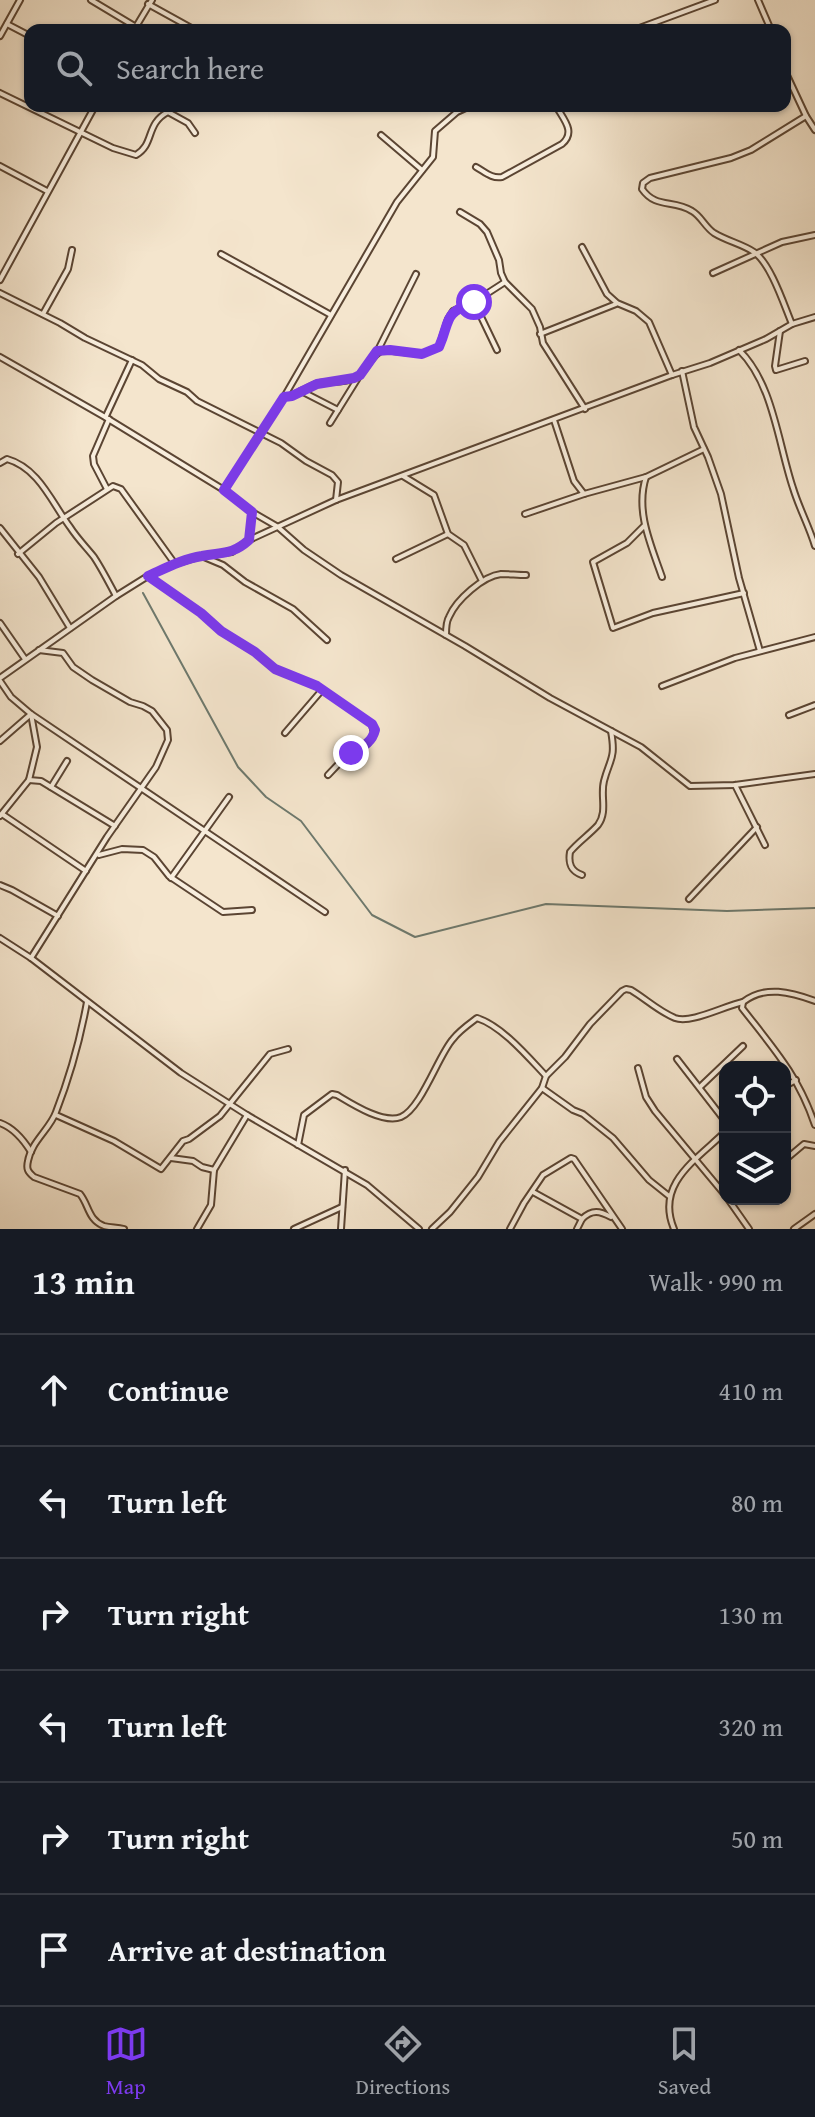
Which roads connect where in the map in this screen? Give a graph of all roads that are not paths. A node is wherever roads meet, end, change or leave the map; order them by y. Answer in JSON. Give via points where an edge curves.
{"nodes":[{"id":1,"x":20,"y":0,"type":"edge"},
{"id":2,"x":91,"y":0,"type":"edge"},
{"id":3,"x":715,"y":0,"type":"edge"},
{"id":4,"x":758,"y":0,"type":"edge"},
{"id":5,"x":150,"y":2,"type":"edge"},
{"id":6,"x":7,"y":24,"type":"junction"},
{"id":7,"x":129,"y":24,"type":"edge"},
{"id":8,"x":137,"y":24,"type":"edge"},
{"id":9,"x":185,"y":24,"type":"edge"},
{"id":10,"x":650,"y":24,"type":"edge"},
{"id":11,"x":768,"y":24,"type":"edge"},
{"id":12,"x":24,"y":33,"type":"edge"},
{"id":13,"x":0,"y":36,"type":"edge"},
{"id":14,"x":791,"y":84,"type":"edge"},
{"id":15,"x":0,"y":93,"type":"edge"},
{"id":16,"x":24,"y":105,"type":"edge"},
{"id":17,"x":39,"y":112,"type":"edge"},
{"id":18,"x":92,"y":112,"type":"edge"},
{"id":19,"x":457,"y":112,"type":"edge"},
{"id":20,"x":559,"y":112,"type":"edge"},
{"id":21,"x":806,"y":116,"type":"junction"},
{"id":22,"x":815,"y":130,"type":"edge"},
{"id":23,"x":81,"y":132,"type":"junction"},
{"id":24,"x":195,"y":133,"type":"dead end"},
{"id":25,"x":381,"y":135,"type":"dead end"},
{"id":26,"x":0,"y":166,"type":"edge"},
{"id":27,"x":476,"y":167,"type":"dead end"},
{"id":28,"x":422,"y":170,"type":"junction"},
{"id":29,"x":48,"y":191,"type":"junction"},
{"id":30,"x":460,"y":212,"type":"dead end"},
{"id":31,"x":815,"y":235,"type":"edge"},
{"id":32,"x":582,"y":247,"type":"dead end"},
{"id":33,"x":72,"y":250,"type":"dead end"},
{"id":34,"x":757,"y":253,"type":"junction"},
{"id":35,"x":221,"y":254,"type":"dead end"},
{"id":36,"x":713,"y":273,"type":"dead end"},
{"id":37,"x":416,"y":274,"type":"dead end"},
{"id":38,"x":0,"y":280,"type":"edge"},
{"id":39,"x":505,"y":282,"type":"junction"},
{"id":40,"x":0,"y":293,"type":"edge"},
{"id":41,"x":474,"y":302,"type":"junction"},
{"id":42,"x":617,"y":303,"type":"junction"},
{"id":43,"x":43,"y":314,"type":"junction"},
{"id":44,"x":331,"y":315,"type":"junction"},
{"id":45,"x":815,"y":317,"type":"edge"},
{"id":46,"x":792,"y":324,"type":"junction"},
{"id":47,"x":780,"y":331,"type":"junction"},
{"id":48,"x":540,"y":334,"type":"junction"},
{"id":49,"x":497,"y":350,"type":"dead end"},
{"id":50,"x":739,"y":350,"type":"junction"},
{"id":51,"x":377,"y":351,"type":"junction"},
{"id":52,"x":0,"y":357,"type":"edge"},
{"id":53,"x":132,"y":360,"type":"junction"},
{"id":54,"x":805,"y":361,"type":"dead end"},
{"id":55,"x":682,"y":371,"type":"junction"},
{"id":56,"x":360,"y":375,"type":"junction"},
{"id":57,"x":672,"y":375,"type":"junction"},
{"id":58,"x":301,"y":391,"type":"junction"},
{"id":59,"x":284,"y":397,"type":"junction"},
{"id":60,"x":585,"y":409,"type":"junction"},
{"id":61,"x":338,"y":410,"type":"junction"},
{"id":62,"x":107,"y":418,"type":"junction"},
{"id":63,"x":554,"y":420,"type":"junction"},
{"id":64,"x":330,"y":423,"type":"dead end"},
{"id":65,"x":261,"y":434,"type":"junction"},
{"id":66,"x":704,"y":449,"type":"junction"},
{"id":67,"x":0,"y":463,"type":"edge"},
{"id":68,"x":403,"y":476,"type":"junction"},
{"id":69,"x":646,"y":477,"type":"junction"},
{"id":70,"x":107,"y":489,"type":"junction"},
{"id":71,"x":224,"y":490,"type":"junction"},
{"id":72,"x":584,"y":494,"type":"junction"},
{"id":73,"x":336,"y":500,"type":"junction"},
{"id":74,"x":252,"y":512,"type":"junction"},
{"id":75,"x":525,"y":514,"type":"dead end"},
{"id":76,"x":64,"y":518,"type":"junction"},
{"id":77,"x":644,"y":526,"type":"junction"},
{"id":78,"x":278,"y":527,"type":"junction"},
{"id":79,"x":0,"y":528,"type":"edge"},
{"id":80,"x":448,"y":534,"type":"junction"},
{"id":81,"x":249,"y":540,"type":"junction"},
{"id":82,"x":815,"y":546,"type":"edge"},
{"id":83,"x":18,"y":554,"type":"junction"},
{"id":84,"x":202,"y":556,"type":"junction"},
{"id":85,"x":396,"y":559,"type":"dead end"},
{"id":86,"x":175,"y":564,"type":"junction"},
{"id":87,"x":526,"y":575,"type":"dead end"},
{"id":88,"x":148,"y":576,"type":"junction"},
{"id":89,"x":662,"y":577,"type":"dead end"},
{"id":90,"x":482,"y":581,"type":"junction"},
{"id":91,"x":744,"y":593,"type":"junction"},
{"id":92,"x":116,"y":596,"type":"junction"},
{"id":93,"x":0,"y":623,"type":"edge"},
{"id":94,"x":70,"y":628,"type":"junction"},
{"id":95,"x":446,"y":635,"type":"junction"},
{"id":96,"x":815,"y":637,"type":"edge"},
{"id":97,"x":327,"y":640,"type":"dead end"},
{"id":98,"x":38,"y":650,"type":"junction"},
{"id":99,"x":760,"y":651,"type":"junction"},
{"id":100,"x":25,"y":659,"type":"junction"},
{"id":101,"x":0,"y":679,"type":"edge"},
{"id":102,"x":662,"y":686,"type":"dead end"},
{"id":103,"x":322,"y":690,"type":"junction"},
{"id":104,"x":815,"y":705,"type":"edge"},
{"id":105,"x":31,"y":714,"type":"junction"},
{"id":106,"x":789,"y":715,"type":"dead end"},
{"id":107,"x":611,"y":731,"type":"junction"},
{"id":108,"x":285,"y":733,"type":"dead end"},
{"id":109,"x":0,"y":741,"type":"edge"},
{"id":110,"x":67,"y":761,"type":"dead end"},
{"id":111,"x":815,"y":774,"type":"edge"},
{"id":112,"x":328,"y":775,"type":"dead end"},
{"id":113,"x":29,"y":780,"type":"junction"},
{"id":114,"x":735,"y":785,"type":"junction"},
{"id":115,"x":51,"y":787,"type":"junction"},
{"id":116,"x":142,"y":788,"type":"junction"},
{"id":117,"x":229,"y":797,"type":"dead end"},
{"id":118,"x":1,"y":815,"type":"edge"},
{"id":119,"x":115,"y":826,"type":"junction"},
{"id":120,"x":757,"y":827,"type":"junction"},
{"id":121,"x":205,"y":830,"type":"junction"},
{"id":122,"x":765,"y":845,"type":"dead end"},
{"id":123,"x":97,"y":856,"type":"junction"},
{"id":124,"x":86,"y":871,"type":"junction"},
{"id":125,"x":582,"y":875,"type":"dead end"},
{"id":126,"x":171,"y":878,"type":"junction"},
{"id":127,"x":0,"y":885,"type":"edge"},
{"id":128,"x":689,"y":899,"type":"dead end"},
{"id":129,"x":252,"y":910,"type":"dead end"},
{"id":130,"x":325,"y":912,"type":"dead end"},
{"id":131,"x":58,"y":916,"type":"junction"},
{"id":132,"x":0,"y":938,"type":"edge"},
{"id":133,"x":31,"y":958,"type":"junction"},
{"id":134,"x":815,"y":1001,"type":"edge"},
{"id":135,"x":87,"y":1002,"type":"junction"},
{"id":136,"x":743,"y":1002,"type":"junction"},
{"id":137,"x":743,"y":1046,"type":"dead end"},
{"id":138,"x":288,"y":1049,"type":"dead end"},
{"id":139,"x":677,"y":1059,"type":"dead end"},
{"id":140,"x":638,"y":1068,"type":"dead end"},
{"id":141,"x":546,"y":1076,"type":"junction"},
{"id":142,"x":796,"y":1080,"type":"junction"},
{"id":143,"x":791,"y":1083,"type":"edge"},
{"id":144,"x":700,"y":1087,"type":"junction"},
{"id":145,"x":542,"y":1088,"type":"junction"},
{"id":146,"x":230,"y":1105,"type":"junction"},
{"id":147,"x":719,"y":1113,"type":"edge"},
{"id":148,"x":56,"y":1115,"type":"junction"},
{"id":149,"x":247,"y":1115,"type":"junction"},
{"id":150,"x":0,"y":1123,"type":"edge"},
{"id":151,"x":815,"y":1125,"type":"edge"},
{"id":152,"x":724,"y":1133,"type":"edge"},
{"id":153,"x":298,"y":1145,"type":"junction"},
{"id":154,"x":815,"y":1146,"type":"edge"},
{"id":155,"x":31,"y":1152,"type":"junction"},
{"id":156,"x":791,"y":1154,"type":"edge"},
{"id":157,"x":171,"y":1158,"type":"junction"},
{"id":158,"x":695,"y":1162,"type":"junction"},
{"id":159,"x":214,"y":1170,"type":"junction"},
{"id":160,"x":345,"y":1170,"type":"junction"},
{"id":161,"x":719,"y":1188,"type":"edge"},
{"id":162,"x":533,"y":1192,"type":"junction"},
{"id":163,"x":669,"y":1196,"type":"junction"},
{"id":164,"x":732,"y":1205,"type":"edge"},
{"id":165,"x":342,"y":1207,"type":"junction"},
{"id":166,"x":815,"y":1214,"type":"edge"},
{"id":167,"x":582,"y":1219,"type":"junction"},
{"id":168,"x":614,"y":1219,"type":"junction"},
{"id":169,"x":124,"y":1229,"type":"edge"},
{"id":170,"x":197,"y":1229,"type":"edge"},
{"id":171,"x":294,"y":1229,"type":"edge"},
{"id":172,"x":341,"y":1229,"type":"edge"},
{"id":173,"x":419,"y":1229,"type":"edge"},
{"id":174,"x":432,"y":1229,"type":"edge"},
{"id":175,"x":510,"y":1229,"type":"edge"},
{"id":176,"x":577,"y":1229,"type":"edge"},
{"id":177,"x":622,"y":1229,"type":"edge"},
{"id":178,"x":674,"y":1229,"type":"edge"},
{"id":179,"x":749,"y":1229,"type":"edge"},
{"id":180,"x":794,"y":1229,"type":"edge"}],
"edges":[{"from":1,"to":6,"type":"street"},
{"from":2,"to":7,"type":"street"},
{"from":3,"to":10,"type":"street"},
{"from":4,"to":11,"type":"street"},
{"from":5,"to":8,"type":"street"},
{"from":5,"to":9,"type":"street"},
{"from":6,"to":12,"type":"street"},
{"from":6,"to":13,"type":"street"},
{"from":14,"to":21,"type":"street"},
{"from":15,"to":16,"type":"street"},
{"from":17,"to":23,"type":"street"},
{"from":18,"to":23,"type":"street"},
{"from":19,"to":28,"type":"street","via":[[435,131],[433,157]]},
{"from":20,"to":27,"type":"street","via":[[569,131],[562,144],[502,177]]},
{"from":21,"to":22,"type":"street"},
{"from":21,"to":34,"type":"street","via":[[751,150],[643,183],[642,189],[655,202],[693,211],[717,235]]},
{"from":23,"to":24,"type":"street","via":[[136,155],[145,149],[153,123],[168,112]]},
{"from":23,"to":29,"type":"street"},
{"from":25,"to":28,"type":"street"},
{"from":26,"to":29,"type":"street"},
{"from":28,"to":44,"type":"street","via":[[397,202]]},
{"from":29,"to":38,"type":"street"},
{"from":30,"to":39,"type":"street","via":[[487,232]]},
{"from":31,"to":34,"type":"street"},
{"from":32,"to":42,"type":"street"},
{"from":33,"to":43,"type":"street","via":[[68,269]]},
{"from":34,"to":36,"type":"street"},
{"from":34,"to":46,"type":"street"},
{"from":35,"to":44,"type":"street"},
{"from":37,"to":51,"type":"street"},
{"from":39,"to":41,"type":"street"},
{"from":39,"to":48,"type":"street","via":[[532,309]]},
{"from":40,"to":43,"type":"street"},
{"from":41,"to":49,"type":"street"},
{"from":41,"to":51,"type":"street","via":[[453,311],[439,347],[422,354]]},
{"from":42,"to":48,"type":"street"},
{"from":42,"to":57,"type":"street","via":[[649,322]]},
{"from":43,"to":53,"type":"street"},
{"from":44,"to":59,"type":"street"},
{"from":45,"to":46,"type":"street"},
{"from":46,"to":47,"type":"street"},
{"from":47,"to":50,"type":"street"},
{"from":47,"to":54,"type":"street","via":[[776,370]]},
{"from":48,"to":60,"type":"street"},
{"from":50,"to":55,"type":"street"},
{"from":50,"to":82,"type":"street","via":[[753,365],[770,406]]},
{"from":51,"to":56,"type":"street"},
{"from":52,"to":62,"type":"street"},
{"from":53,"to":62,"type":"street"},
{"from":53,"to":65,"type":"street"},
{"from":55,"to":57,"type":"street"},
{"from":55,"to":66,"type":"street"},
{"from":56,"to":58,"type":"street"},
{"from":56,"to":61,"type":"street"},
{"from":57,"to":60,"type":"street"},
{"from":58,"to":59,"type":"street"},
{"from":58,"to":61,"type":"street"},
{"from":59,"to":65,"type":"street"},
{"from":60,"to":63,"type":"street"},
{"from":61,"to":64,"type":"street"},
{"from":62,"to":70,"type":"street","via":[[93,456]]},
{"from":62,"to":71,"type":"street"},
{"from":63,"to":68,"type":"street"},
{"from":63,"to":72,"type":"street","via":[[574,481]]},
{"from":65,"to":71,"type":"street"},
{"from":65,"to":73,"type":"street","via":[[332,475],[338,482]]},
{"from":66,"to":69,"type":"street"},
{"from":66,"to":91,"type":"street","via":[[721,494]]},
{"from":67,"to":76,"type":"street","via":[[9,458],[28,470]]},
{"from":68,"to":73,"type":"street"},
{"from":68,"to":80,"type":"street","via":[[434,495]]},
{"from":69,"to":72,"type":"street"},
{"from":69,"to":77,"type":"street"},
{"from":70,"to":76,"type":"street"},
{"from":70,"to":86,"type":"street","via":[[121,489]]},
{"from":71,"to":74,"type":"street"},
{"from":72,"to":75,"type":"street"},
{"from":73,"to":78,"type":"street"},
{"from":74,"to":78,"type":"street"},
{"from":74,"to":81,"type":"street"},
{"from":76,"to":83,"type":"street"},
{"from":76,"to":92,"type":"street"},
{"from":77,"to":89,"type":"street"},
{"from":77,"to":91,"type":"street","via":[[627,543],[593,562],[613,628],[653,613]]},
{"from":78,"to":81,"type":"street"},
{"from":78,"to":95,"type":"street","via":[[341,575]]},
{"from":79,"to":83,"type":"street"},
{"from":80,"to":85,"type":"street"},
{"from":80,"to":90,"type":"street","via":[[466,549]]},
{"from":81,"to":84,"type":"street","via":[[232,552]]},
{"from":83,"to":94,"type":"street"},
{"from":84,"to":86,"type":"street"},
{"from":84,"to":97,"type":"street","via":[[293,609]]},
{"from":86,"to":88,"type":"street"},
{"from":87,"to":90,"type":"street","via":[[501,574]]},
{"from":88,"to":92,"type":"street"},
{"from":88,"to":103,"type":"street","via":[[275,669]]},
{"from":90,"to":95,"type":"street","via":[[455,606]]},
{"from":91,"to":99,"type":"street"},
{"from":92,"to":94,"type":"street"},
{"from":93,"to":100,"type":"street"},
{"from":94,"to":98,"type":"street"},
{"from":95,"to":107,"type":"street"},
{"from":96,"to":99,"type":"street"},
{"from":98,"to":100,"type":"street"},
{"from":98,"to":116,"type":"street","via":[[63,653],[92,680],[152,711],[167,730],[163,753]]},
{"from":99,"to":102,"type":"street"},
{"from":100,"to":101,"type":"street"},
{"from":101,"to":105,"type":"street"},
{"from":103,"to":108,"type":"street"},
{"from":103,"to":112,"type":"street","via":[[375,730],[368,743]]},
{"from":104,"to":106,"type":"street"},
{"from":105,"to":109,"type":"street"},
{"from":105,"to":113,"type":"street","via":[[37,747]]},
{"from":105,"to":116,"type":"street"},
{"from":107,"to":114,"type":"street","via":[[641,747],[690,786]]},
{"from":107,"to":125,"type":"street","via":[[604,811],[599,824],[570,852],[570,865]]},
{"from":110,"to":115,"type":"street"},
{"from":111,"to":114,"type":"street"},
{"from":113,"to":115,"type":"street"},
{"from":113,"to":118,"type":"street"},
{"from":114,"to":120,"type":"street"},
{"from":115,"to":119,"type":"street"},
{"from":116,"to":119,"type":"street"},
{"from":116,"to":121,"type":"street"},
{"from":117,"to":121,"type":"street"},
{"from":118,"to":124,"type":"street"},
{"from":119,"to":123,"type":"street"},
{"from":120,"to":122,"type":"street"},
{"from":120,"to":128,"type":"street"},
{"from":121,"to":126,"type":"street"},
{"from":121,"to":130,"type":"street"},
{"from":123,"to":124,"type":"street"},
{"from":123,"to":126,"type":"street","via":[[143,850]]},
{"from":124,"to":131,"type":"street"},
{"from":126,"to":129,"type":"street","via":[[223,912]]},
{"from":127,"to":131,"type":"street"},
{"from":131,"to":133,"type":"street"},
{"from":132,"to":133,"type":"street"},
{"from":133,"to":135,"type":"street"},
{"from":134,"to":136,"type":"street","via":[[775,991]]},
{"from":135,"to":146,"type":"street"},
{"from":135,"to":148,"type":"street"},
{"from":136,"to":141,"type":"street","via":[[678,1019],[626,989]]},
{"from":136,"to":142,"type":"street","via":[[742,1008]]},
{"from":137,"to":144,"type":"street"},
{"from":138,"to":146,"type":"street","via":[[270,1054]]},
{"from":139,"to":144,"type":"street"},
{"from":140,"to":158,"type":"street","via":[[646,1097]]},
{"from":141,"to":145,"type":"street"},
{"from":141,"to":153,"type":"street","via":[[477,1018],[452,1040],[420,1096],[401,1117],[364,1111],[332,1094],[304,1115]]},
{"from":142,"to":143,"type":"street"},
{"from":142,"to":151,"type":"street"},
{"from":144,"to":147,"type":"street"},
{"from":145,"to":163,"type":"street","via":[[613,1138]]},
{"from":145,"to":174,"type":"street","via":[[464,1195]]},
{"from":146,"to":149,"type":"street"},
{"from":146,"to":157,"type":"street","via":[[179,1145]]},
{"from":148,"to":155,"type":"street"},
{"from":148,"to":157,"type":"street","via":[[114,1141],[158,1169]]},
{"from":149,"to":153,"type":"street"},
{"from":149,"to":159,"type":"street"},
{"from":150,"to":155,"type":"street"},
{"from":152,"to":158,"type":"street"},
{"from":153,"to":160,"type":"street"},
{"from":154,"to":156,"type":"street","via":[[804,1144]]},
{"from":155,"to":169,"type":"street","via":[[27,1166],[34,1177],[80,1194],[96,1222]]},
{"from":157,"to":159,"type":"street"},
{"from":158,"to":161,"type":"street"},
{"from":158,"to":163,"type":"street"},
{"from":159,"to":170,"type":"street","via":[[211,1205]]},
{"from":160,"to":165,"type":"street"},
{"from":160,"to":173,"type":"street"},
{"from":162,"to":167,"type":"street"},
{"from":162,"to":168,"type":"street","via":[[543,1175],[571,1158]]},
{"from":162,"to":175,"type":"street"},
{"from":163,"to":178,"type":"street"},
{"from":164,"to":179,"type":"street"},
{"from":165,"to":171,"type":"street"},
{"from":165,"to":172,"type":"street"},
{"from":166,"to":180,"type":"street"},
{"from":167,"to":168,"type":"street","via":[[592,1211]]},
{"from":167,"to":176,"type":"street"},
{"from":168,"to":177,"type":"street"}]}
